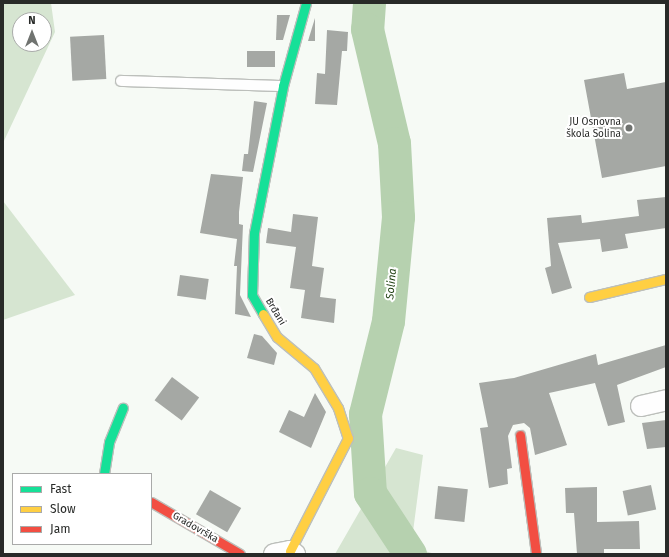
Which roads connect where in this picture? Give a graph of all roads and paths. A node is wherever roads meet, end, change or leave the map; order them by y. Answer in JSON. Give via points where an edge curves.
{"nodes":[{"id":1,"x":306,"y":3,"type":"edge"},
{"id":2,"x":121,"y":81,"type":"dead end"},
{"id":3,"x":284,"y":86,"type":"junction"},
{"id":4,"x":666,"y":278,"type":"edge"},
{"id":5,"x":589,"y":297,"type":"dead end"},
{"id":6,"x":666,"y":400,"type":"edge"},
{"id":7,"x":641,"y":406,"type":"dead end"},
{"id":8,"x":123,"y":408,"type":"dead end"},
{"id":9,"x":520,"y":435,"type":"dead end"},
{"id":10,"x":104,"y":473,"type":"edge"},
{"id":11,"x":152,"y":503,"type":"edge"},
{"id":12,"x":286,"y":553,"type":"edge"},
{"id":13,"x":240,"y":554,"type":"edge"},
{"id":14,"x":536,"y":554,"type":"edge"}],
"edges":[{"from":1,"to":3,"type":"street","name":"Brđani"},
{"from":2,"to":3,"type":"lane"},
{"from":3,"to":12,"type":"street","name":"Brđani","via":[[254,233],[252,295],[277,337],[314,368],[338,408],[348,438]]},
{"from":4,"to":5,"type":"street"},
{"from":6,"to":7,"type":"street"},
{"from":8,"to":10,"type":"street","via":[[108,442]]},
{"from":9,"to":14,"type":"street"},
{"from":11,"to":13,"type":"street","name":"Gradovrška"}]}
